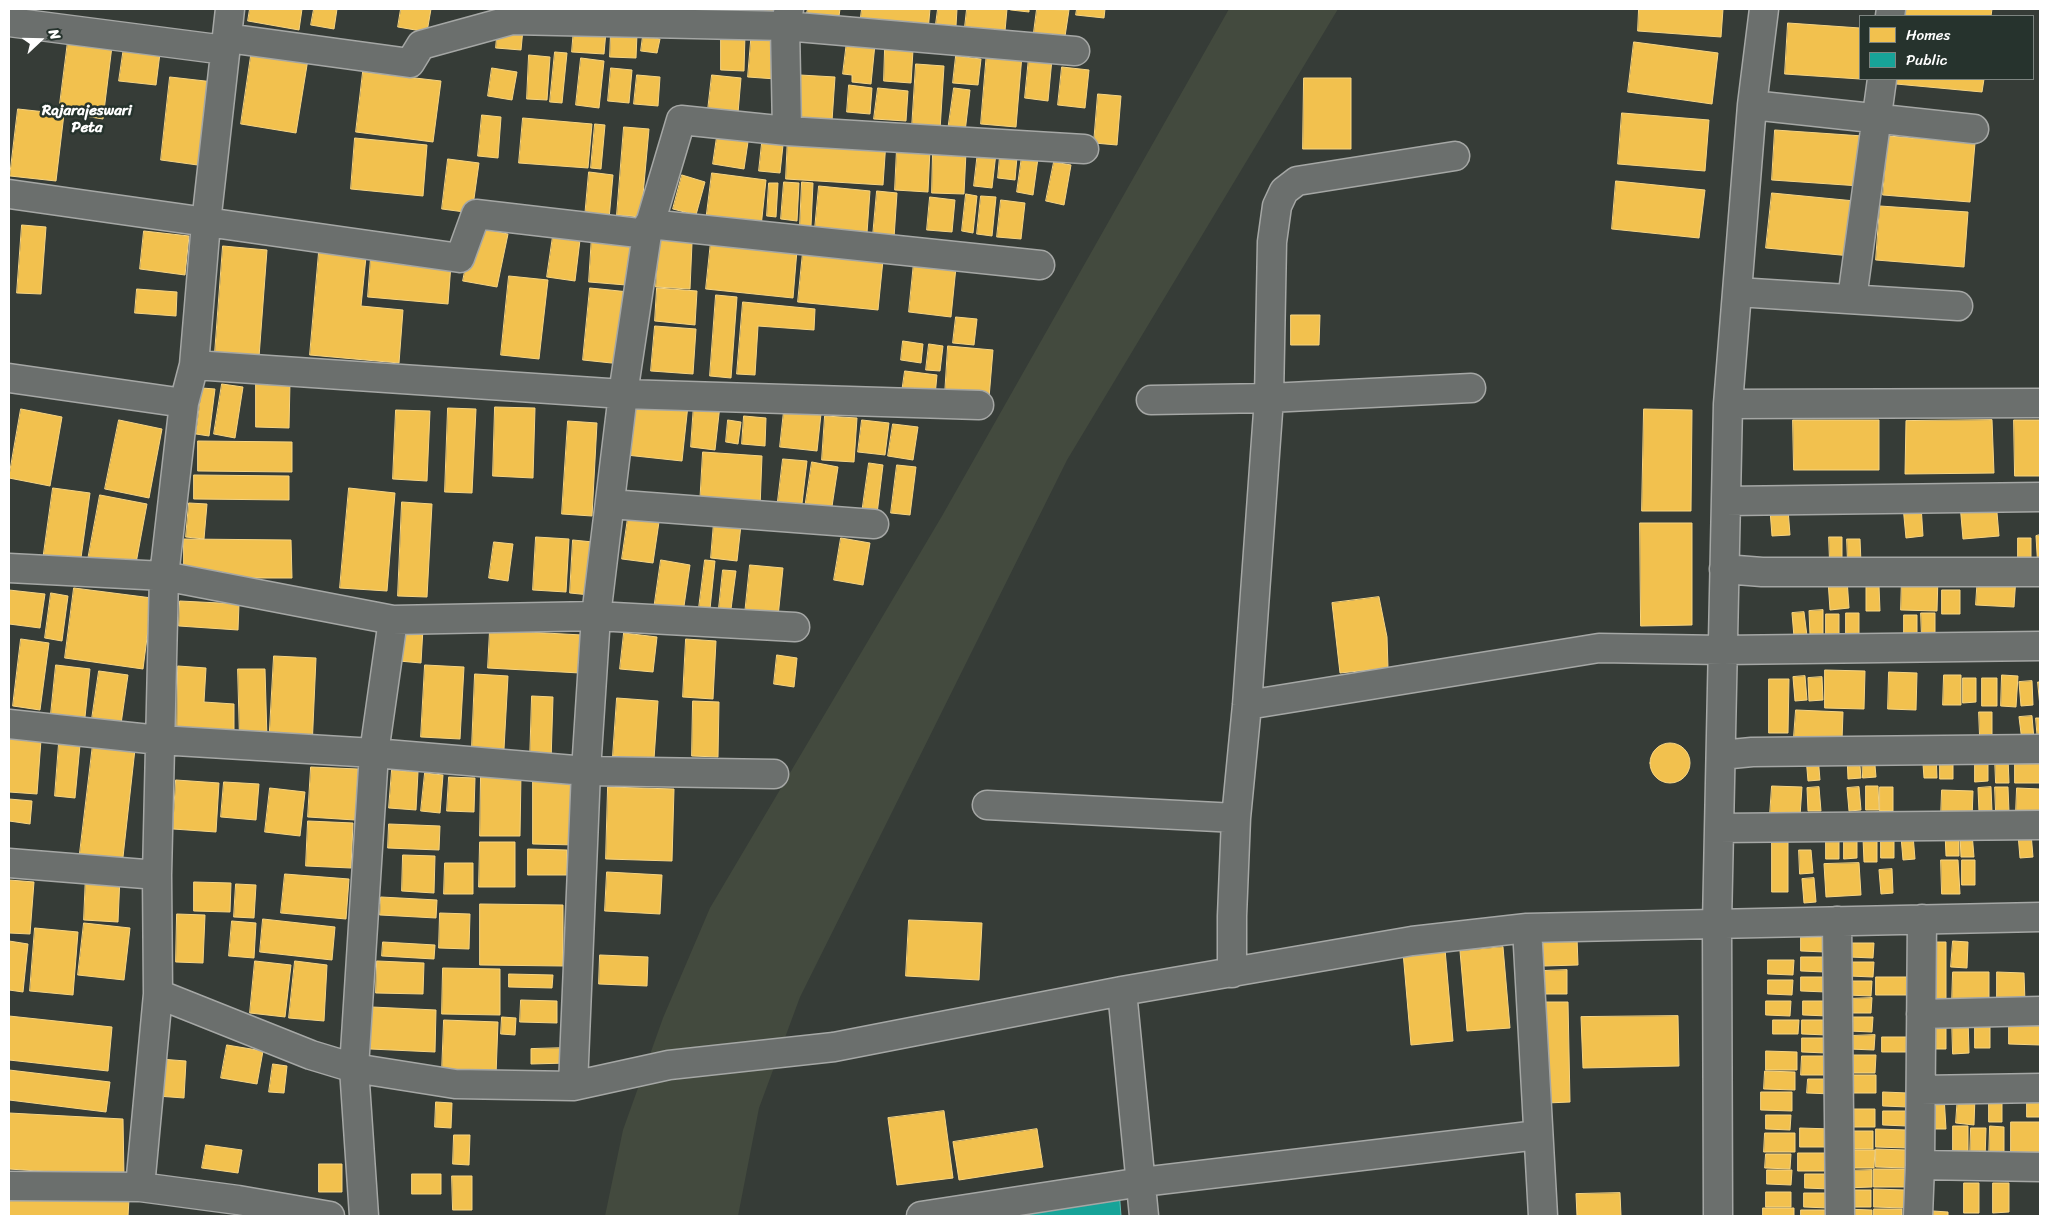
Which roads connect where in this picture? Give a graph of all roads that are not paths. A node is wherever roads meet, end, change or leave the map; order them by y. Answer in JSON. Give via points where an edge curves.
{"nodes":[{"id":1,"x":230,"y":9,"type":"edge"},
{"id":2,"x":1764,"y":9,"type":"edge"},
{"id":3,"x":787,"y":18,"type":"edge"},
{"id":4,"x":9,"y":22,"type":"edge"},
{"id":5,"x":226,"y":44,"type":"junction"},
{"id":6,"x":1075,"y":51,"type":"dead end"},
{"id":7,"x":1882,"y":80,"type":"edge"},
{"id":8,"x":1752,"y":105,"type":"junction"},
{"id":9,"x":1878,"y":118,"type":"junction"},
{"id":10,"x":1974,"y":129,"type":"dead end"},
{"id":11,"x":787,"y":131,"type":"junction"},
{"id":12,"x":1084,"y":149,"type":"dead end"},
{"id":13,"x":1455,"y":156,"type":"dead end"},
{"id":14,"x":9,"y":194,"type":"edge"},
{"id":15,"x":206,"y":223,"type":"junction"},
{"id":16,"x":648,"y":229,"type":"junction"},
{"id":17,"x":1040,"y":265,"type":"dead end"},
{"id":18,"x":1737,"y":292,"type":"junction"},
{"id":19,"x":1852,"y":299,"type":"junction"},
{"id":20,"x":1958,"y":306,"type":"dead end"},
{"id":21,"x":194,"y":365,"type":"junction"},
{"id":22,"x":9,"y":378,"type":"edge"},
{"id":23,"x":1471,"y":388,"type":"dead end"},
{"id":24,"x":623,"y":394,"type":"junction"},
{"id":25,"x":1269,"y":398,"type":"junction"},
{"id":26,"x":1151,"y":400,"type":"dead end"},
{"id":27,"x":184,"y":403,"type":"junction"},
{"id":28,"x":2040,"y":403,"type":"edge"},
{"id":29,"x":1728,"y":404,"type":"junction"},
{"id":30,"x":979,"y":405,"type":"dead end"},
{"id":31,"x":2040,"y":497,"type":"edge"},
{"id":32,"x":1726,"y":501,"type":"junction"},
{"id":33,"x":610,"y":504,"type":"junction"},
{"id":34,"x":874,"y":524,"type":"dead end"},
{"id":35,"x":9,"y":568,"type":"edge"},
{"id":36,"x":1724,"y":569,"type":"junction"},
{"id":37,"x":2040,"y":572,"type":"edge"},
{"id":38,"x":164,"y":576,"type":"junction"},
{"id":39,"x":596,"y":616,"type":"junction"},
{"id":40,"x":393,"y":620,"type":"junction"},
{"id":41,"x":795,"y":628,"type":"dead end"},
{"id":42,"x":2040,"y":646,"type":"edge"},
{"id":43,"x":1723,"y":650,"type":"junction"},
{"id":44,"x":1247,"y":705,"type":"junction"},
{"id":45,"x":9,"y":724,"type":"edge"},
{"id":46,"x":159,"y":740,"type":"junction"},
{"id":47,"x":2040,"y":748,"type":"edge"},
{"id":48,"x":374,"y":753,"type":"junction"},
{"id":49,"x":1720,"y":755,"type":"junction"},
{"id":50,"x":586,"y":770,"type":"junction"},
{"id":51,"x":774,"y":774,"type":"dead end"},
{"id":52,"x":987,"y":805,"type":"dead end"},
{"id":53,"x":1236,"y":818,"type":"junction"},
{"id":54,"x":2040,"y":825,"type":"edge"},
{"id":55,"x":1719,"y":828,"type":"junction"},
{"id":56,"x":9,"y":863,"type":"edge"},
{"id":57,"x":156,"y":875,"type":"junction"},
{"id":58,"x":2040,"y":917,"type":"edge"},
{"id":59,"x":1922,"y":919,"type":"junction"},
{"id":60,"x":1837,"y":921,"type":"junction"},
{"id":61,"x":1717,"y":924,"type":"junction"},
{"id":62,"x":1527,"y":928,"type":"junction"},
{"id":63,"x":1232,"y":973,"type":"junction"},
{"id":64,"x":1122,"y":991,"type":"junction"},
{"id":65,"x":158,"y":994,"type":"junction"},
{"id":66,"x":2040,"y":1011,"type":"edge"},
{"id":67,"x":1921,"y":1014,"type":"junction"},
{"id":68,"x":354,"y":1068,"type":"junction"},
{"id":69,"x":573,"y":1086,"type":"junction"},
{"id":70,"x":2040,"y":1088,"type":"edge"},
{"id":71,"x":1921,"y":1090,"type":"junction"},
{"id":72,"x":1538,"y":1135,"type":"junction"},
{"id":73,"x":1920,"y":1164,"type":"junction"},
{"id":74,"x":2040,"y":1167,"type":"edge"},
{"id":75,"x":1142,"y":1182,"type":"junction"},
{"id":76,"x":9,"y":1186,"type":"edge"},
{"id":77,"x":140,"y":1187,"type":"junction"},
{"id":78,"x":330,"y":1216,"type":"edge"},
{"id":79,"x":364,"y":1216,"type":"edge"},
{"id":80,"x":922,"y":1216,"type":"edge"},
{"id":81,"x":1144,"y":1216,"type":"edge"},
{"id":82,"x":1543,"y":1216,"type":"edge"},
{"id":83,"x":1718,"y":1216,"type":"edge"},
{"id":84,"x":1840,"y":1216,"type":"edge"},
{"id":85,"x":1918,"y":1216,"type":"edge"}],
"edges":[{"from":1,"to":5,"type":"street"},
{"from":2,"to":8,"type":"street"},
{"from":3,"to":5,"type":"street","via":[[512,20],[421,45],[410,63]]},
{"from":3,"to":6,"type":"street"},
{"from":3,"to":11,"type":"street"},
{"from":4,"to":5,"type":"street"},
{"from":5,"to":15,"type":"street"},
{"from":7,"to":9,"type":"street"},
{"from":8,"to":9,"type":"street"},
{"from":8,"to":18,"type":"street"},
{"from":9,"to":10,"type":"street"},
{"from":9,"to":19,"type":"street"},
{"from":11,"to":12,"type":"street"},
{"from":11,"to":16,"type":"street","via":[[680,120]]},
{"from":13,"to":25,"type":"street","via":[[1297,181],[1284,191],[1277,206],[1272,242]]},
{"from":14,"to":15,"type":"street"},
{"from":15,"to":16,"type":"street","via":[[460,258],[476,214]]},
{"from":15,"to":21,"type":"street"},
{"from":16,"to":17,"type":"street"},
{"from":16,"to":24,"type":"street"},
{"from":18,"to":19,"type":"street"},
{"from":18,"to":29,"type":"street"},
{"from":19,"to":20,"type":"street"},
{"from":21,"to":24,"type":"street"},
{"from":21,"to":27,"type":"street"},
{"from":22,"to":27,"type":"street"},
{"from":23,"to":25,"type":"street"},
{"from":24,"to":30,"type":"street"},
{"from":24,"to":33,"type":"street"},
{"from":25,"to":26,"type":"street"},
{"from":25,"to":44,"type":"street"},
{"from":27,"to":38,"type":"street"},
{"from":28,"to":29,"type":"street"},
{"from":29,"to":32,"type":"street"},
{"from":31,"to":32,"type":"street"},
{"from":32,"to":36,"type":"street"},
{"from":33,"to":34,"type":"street"},
{"from":33,"to":39,"type":"street"},
{"from":35,"to":38,"type":"street"},
{"from":36,"to":37,"type":"street","via":[[1762,572]]},
{"from":36,"to":43,"type":"street"},
{"from":38,"to":40,"type":"street"},
{"from":38,"to":46,"type":"street"},
{"from":39,"to":40,"type":"street"},
{"from":39,"to":41,"type":"street"},
{"from":39,"to":50,"type":"street"},
{"from":40,"to":48,"type":"street"},
{"from":42,"to":43,"type":"street"},
{"from":43,"to":44,"type":"street","via":[[1599,648]]},
{"from":43,"to":49,"type":"street"},
{"from":44,"to":53,"type":"street"},
{"from":45,"to":46,"type":"street"},
{"from":46,"to":48,"type":"street"},
{"from":46,"to":57,"type":"street"},
{"from":47,"to":49,"type":"street"},
{"from":48,"to":50,"type":"street"},
{"from":48,"to":68,"type":"street"},
{"from":49,"to":55,"type":"street"},
{"from":50,"to":51,"type":"street"},
{"from":50,"to":69,"type":"street"},
{"from":52,"to":53,"type":"street"},
{"from":53,"to":63,"type":"street"},
{"from":54,"to":55,"type":"street"},
{"from":55,"to":61,"type":"street"},
{"from":56,"to":57,"type":"street"},
{"from":57,"to":65,"type":"street"},
{"from":58,"to":59,"type":"street"},
{"from":59,"to":60,"type":"street"},
{"from":59,"to":67,"type":"street"},
{"from":60,"to":61,"type":"street"},
{"from":60,"to":84,"type":"street"},
{"from":61,"to":62,"type":"street"},
{"from":61,"to":83,"type":"street"},
{"from":62,"to":63,"type":"street","via":[[1412,941]]},
{"from":62,"to":72,"type":"street"},
{"from":63,"to":64,"type":"street"},
{"from":64,"to":69,"type":"street","via":[[834,1047],[669,1065]]},
{"from":64,"to":75,"type":"street"},
{"from":65,"to":68,"type":"street","via":[[312,1055]]},
{"from":65,"to":77,"type":"street"},
{"from":66,"to":67,"type":"street"},
{"from":67,"to":71,"type":"street"},
{"from":68,"to":69,"type":"street","via":[[456,1084]]},
{"from":68,"to":79,"type":"street"},
{"from":70,"to":71,"type":"street"},
{"from":71,"to":73,"type":"street"},
{"from":72,"to":75,"type":"street"},
{"from":72,"to":82,"type":"street"},
{"from":73,"to":74,"type":"street"},
{"from":73,"to":85,"type":"street"},
{"from":75,"to":80,"type":"street"},
{"from":75,"to":81,"type":"street"},
{"from":76,"to":77,"type":"street"},
{"from":77,"to":78,"type":"street"}]}
